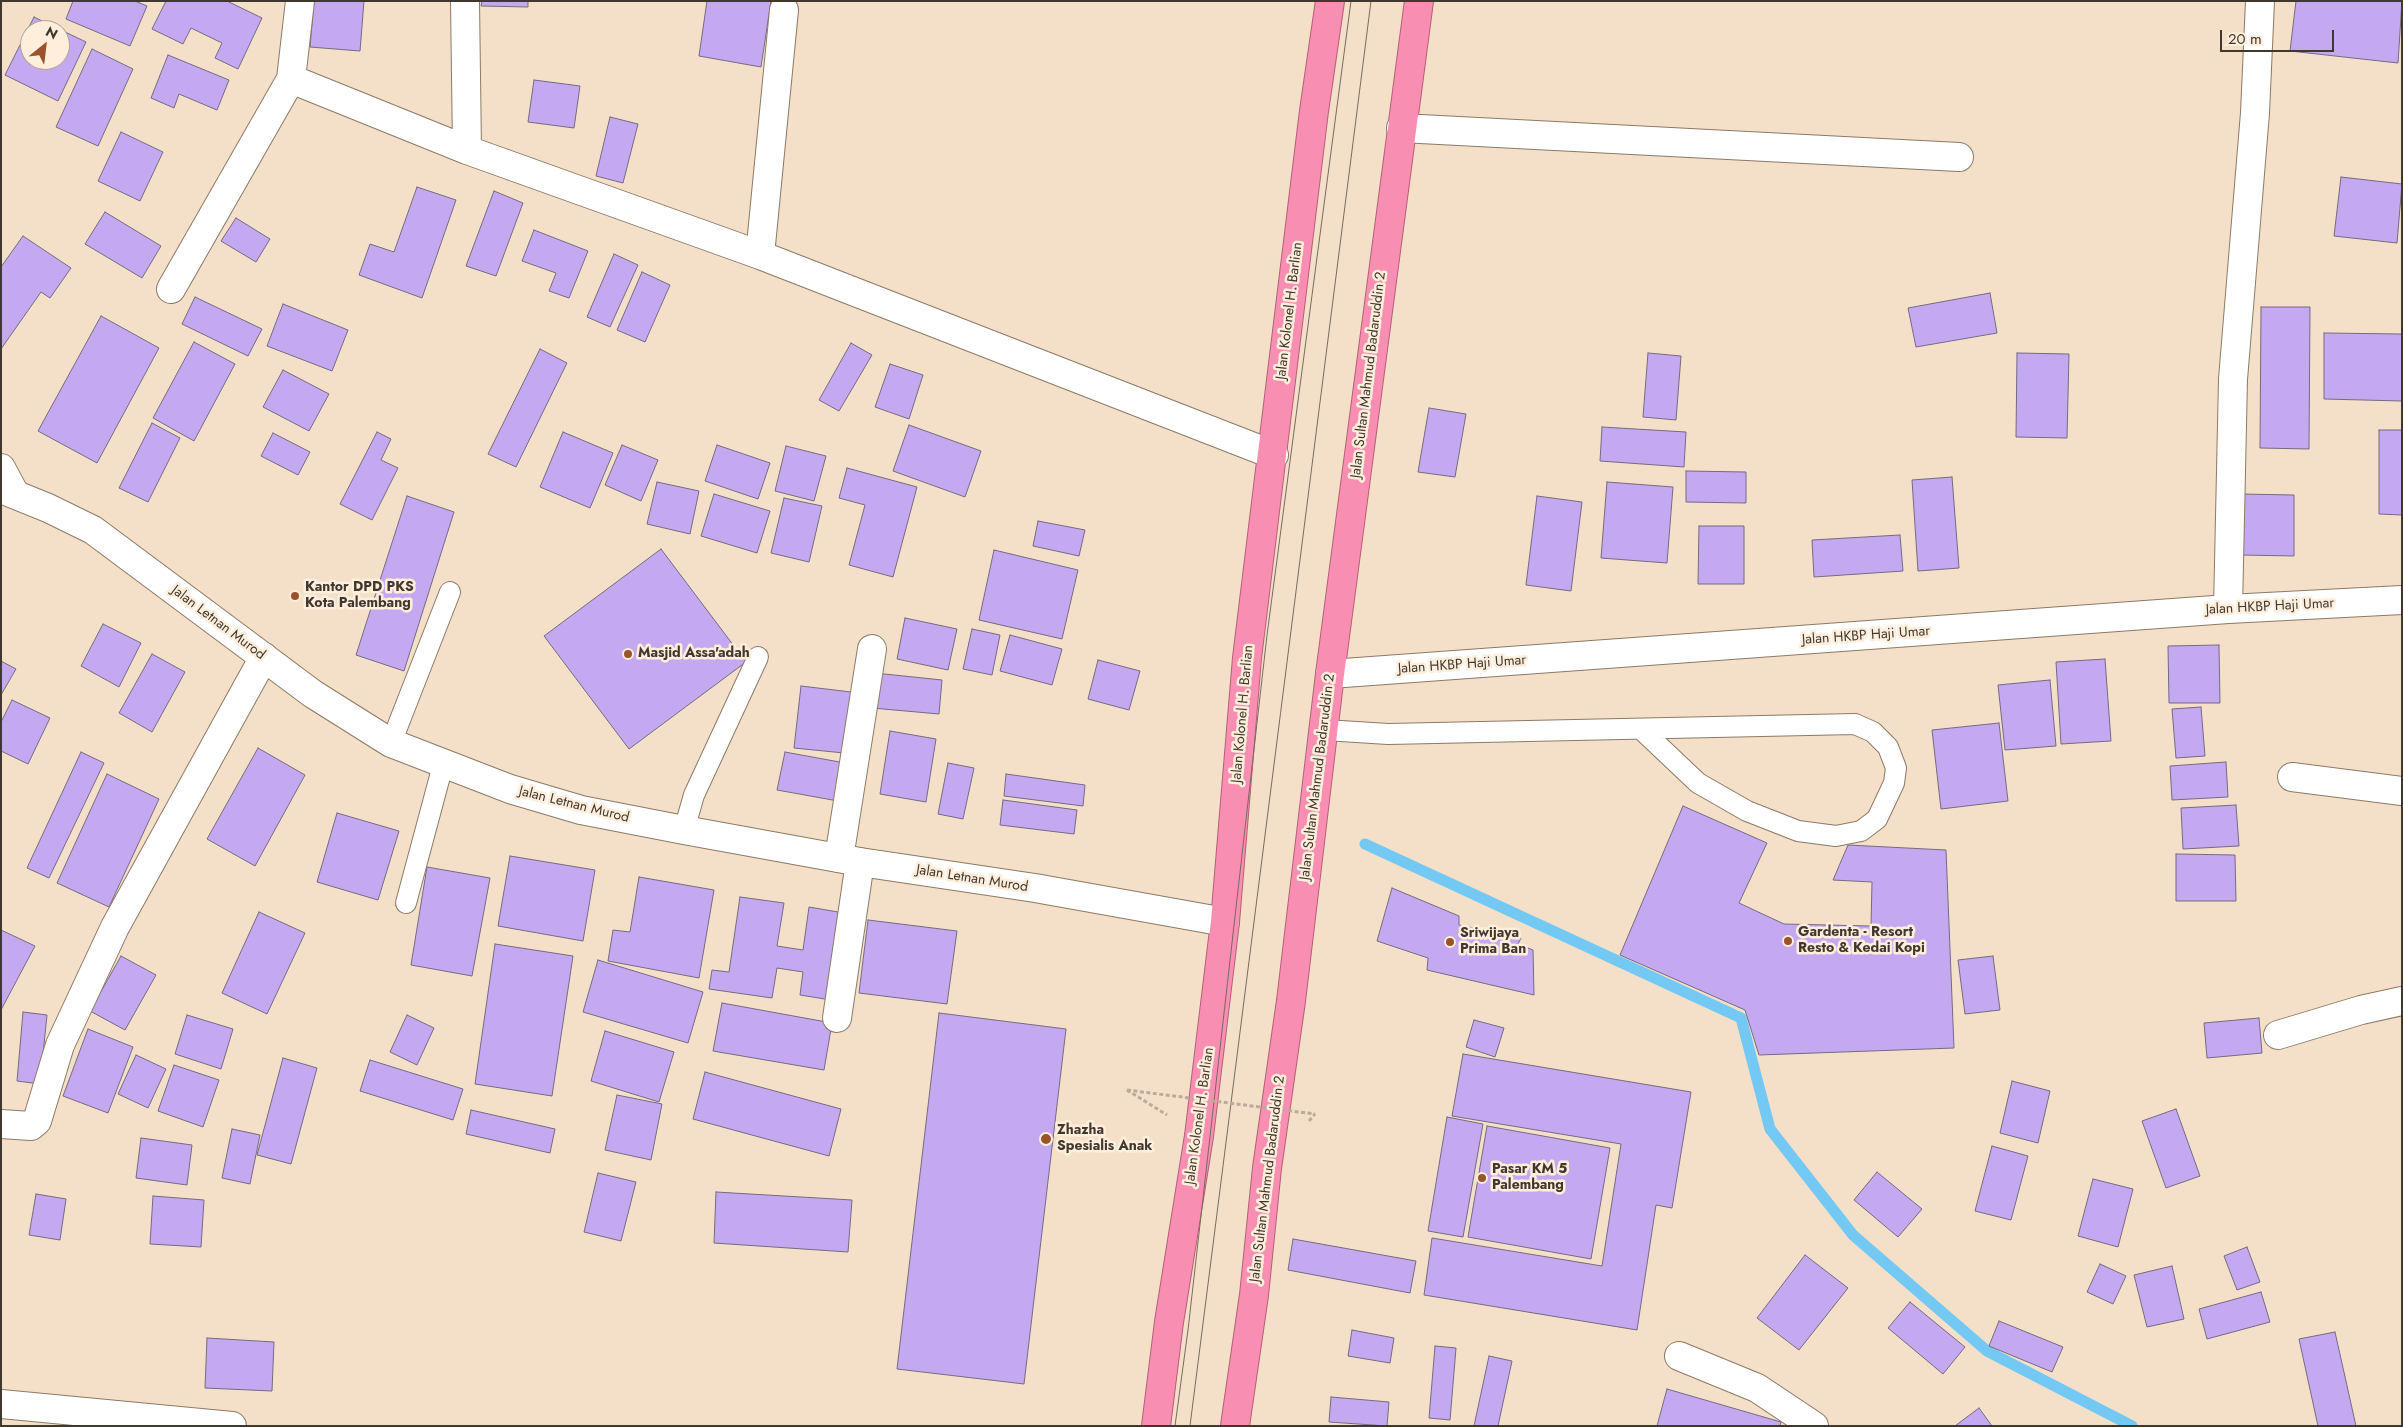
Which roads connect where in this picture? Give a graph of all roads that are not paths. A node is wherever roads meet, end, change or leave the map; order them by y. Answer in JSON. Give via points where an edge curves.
{"nodes":[{"id":1,"x":300,"y":1,"type":"edge"},
{"id":2,"x":465,"y":1,"type":"edge"},
{"id":3,"x":1330,"y":1,"type":"edge"},
{"id":4,"x":1419,"y":1,"type":"edge"},
{"id":5,"x":2260,"y":1,"type":"edge"},
{"id":6,"x":784,"y":10,"type":"dead end"},
{"id":7,"x":291,"y":79,"type":"junction"},
{"id":8,"x":1401,"y":128,"type":"junction"},
{"id":9,"x":467,"y":150,"type":"junction"},
{"id":10,"x":1959,"y":157,"type":"dead end"},
{"id":11,"x":760,"y":255,"type":"junction"},
{"id":12,"x":171,"y":290,"type":"dead end"},
{"id":13,"x":1274,"y":455,"type":"junction"},
{"id":14,"x":1,"y":468,"type":"edge"},
{"id":15,"x":8,"y":491,"type":"edge"},
{"id":16,"x":450,"y":592,"type":"dead end"},
{"id":17,"x":2402,"y":600,"type":"edge"},
{"id":18,"x":2228,"y":609,"type":"junction"},
{"id":19,"x":872,"y":649,"type":"dead end"},
{"id":20,"x":264,"y":657,"type":"junction"},
{"id":21,"x":758,"y":657,"type":"dead end"},
{"id":22,"x":1330,"y":674,"type":"junction"},
{"id":23,"x":1325,"y":730,"type":"junction"},
{"id":24,"x":1642,"y":730,"type":"junction"},
{"id":25,"x":391,"y":743,"type":"junction"},
{"id":26,"x":443,"y":765,"type":"junction"},
{"id":27,"x":2292,"y":777,"type":"dead end"},
{"id":28,"x":2402,"y":791,"type":"edge"},
{"id":29,"x":684,"y":830,"type":"junction"},
{"id":30,"x":850,"y":860,"type":"junction"},
{"id":31,"x":406,"y":902,"type":"dead end"},
{"id":32,"x":1225,"y":922,"type":"junction"},
{"id":33,"x":2402,"y":1001,"type":"edge"},
{"id":34,"x":837,"y":1018,"type":"dead end"},
{"id":35,"x":2278,"y":1035,"type":"dead end"},
{"id":36,"x":1,"y":1124,"type":"edge"},
{"id":37,"x":1679,"y":1356,"type":"dead end"},
{"id":38,"x":1,"y":1404,"type":"edge"},
{"id":39,"x":169,"y":1422,"type":"edge"},
{"id":40,"x":232,"y":1426,"type":"edge"},
{"id":41,"x":1156,"y":1426,"type":"edge"},
{"id":42,"x":1235,"y":1426,"type":"edge"},
{"id":43,"x":1814,"y":1426,"type":"edge"}],
"edges":[{"from":1,"to":7,"type":"street"},
{"from":2,"to":9,"type":"street"},
{"from":3,"to":13,"type":"highway","name":"Jalan Kolonel H. Barlian"},
{"from":4,"to":8,"type":"highway"},
{"from":5,"to":18,"type":"street","via":[[2255,113],[2233,379]]},
{"from":6,"to":11,"type":"street"},
{"from":7,"to":9,"type":"street"},
{"from":7,"to":12,"type":"street"},
{"from":8,"to":10,"type":"street"},
{"from":8,"to":22,"type":"highway","name":"Jalan Sultan Mahmud Badaruddin 2"},
{"from":9,"to":11,"type":"street"},
{"from":11,"to":13,"type":"street"},
{"from":13,"to":32,"type":"highway","name":"Jalan Kolonel H. Barlian","via":[[1248,658]]},
{"from":14,"to":15,"type":"street"},
{"from":15,"to":20,"type":"street","name":"Jalan Letnan Murod","via":[[93,530]]},
{"from":16,"to":25,"type":"lane"},
{"from":17,"to":18,"type":"street","name":"Jalan HKBP Haji Umar"},
{"from":18,"to":22,"type":"street","name":"Jalan HKBP Haji Umar"},
{"from":19,"to":30,"type":"street"},
{"from":20,"to":25,"type":"street","name":"Jalan Letnan Murod","via":[[313,694]]},
{"from":20,"to":36,"type":"street","via":[[114,927],[60,1045],[37,1121],[31,1126]]},
{"from":21,"to":29,"type":"lane","via":[[694,795]]},
{"from":22,"to":23,"type":"highway","name":"Jalan Sultan Mahmud Badaruddin 2"},
{"from":23,"to":24,"type":"lane","via":[[1388,734]]},
{"from":23,"to":42,"type":"highway","name":"Jalan Sultan Mahmud Badaruddin 2"},
{"from":24,"to":24,"type":"lane","via":[[1855,724],[1873,732],[1888,747],[1896,768],[1894,782],[1877,819],[1861,831],[1836,836],[1798,831],[1747,811],[1698,783]]},
{"from":25,"to":26,"type":"street","name":"Jalan Letnan Murod"},
{"from":26,"to":29,"type":"street","name":"Jalan Letnan Murod","via":[[581,810]]},
{"from":26,"to":31,"type":"lane"},
{"from":27,"to":28,"type":"street"},
{"from":29,"to":30,"type":"street","name":"Jalan Letnan Murod"},
{"from":30,"to":32,"type":"street","name":"Jalan Letnan Murod","via":[[1035,888]]},
{"from":30,"to":34,"type":"street"},
{"from":32,"to":41,"type":"highway","name":"Jalan Kolonel H. Barlian","via":[[1199,1136]]},
{"from":33,"to":35,"type":"street"},
{"from":37,"to":43,"type":"street","via":[[1757,1388]]},
{"from":38,"to":39,"type":"street"},
{"from":39,"to":40,"type":"street"}]}
